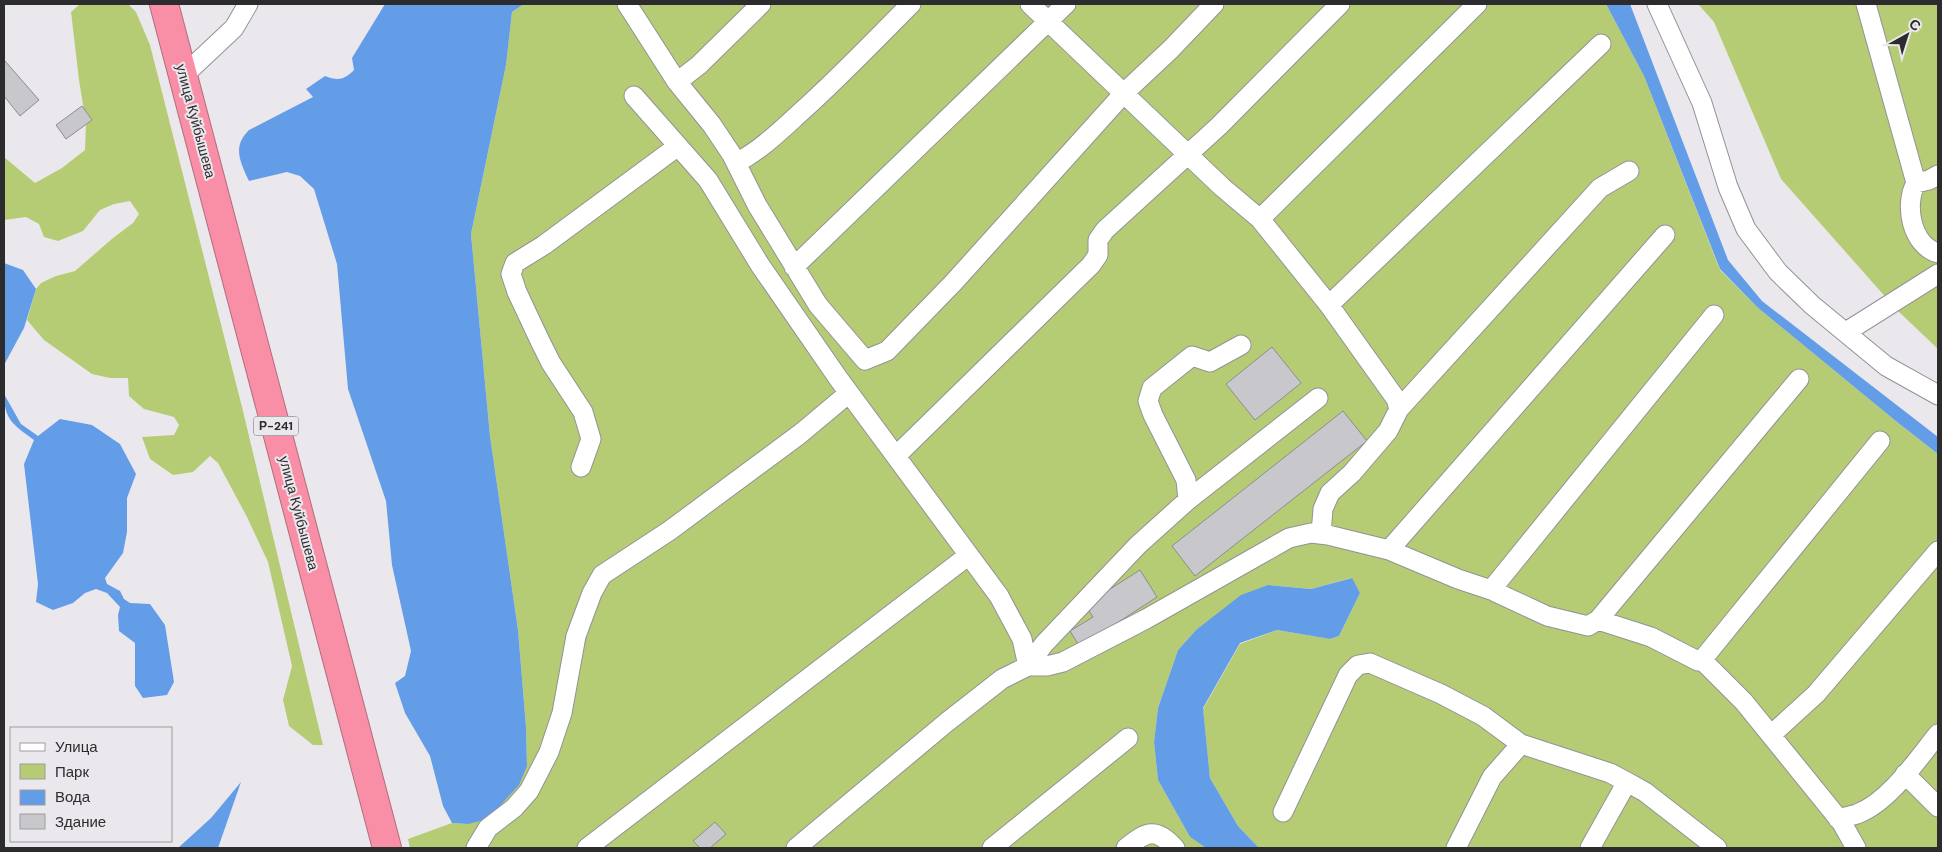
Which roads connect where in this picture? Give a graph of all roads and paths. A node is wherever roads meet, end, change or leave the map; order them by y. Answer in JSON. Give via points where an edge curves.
{"nodes":[{"id":1,"x":164,"y":4,"type":"edge"},
{"id":2,"x":248,"y":4,"type":"edge"},
{"id":3,"x":627,"y":4,"type":"edge"},
{"id":4,"x":761,"y":4,"type":"edge"},
{"id":5,"x":910,"y":4,"type":"edge"},
{"id":6,"x":1030,"y":4,"type":"edge"},
{"id":7,"x":1066,"y":4,"type":"edge"},
{"id":8,"x":1214,"y":4,"type":"edge"},
{"id":9,"x":1340,"y":4,"type":"edge"},
{"id":10,"x":1477,"y":4,"type":"edge"},
{"id":11,"x":1657,"y":4,"type":"edge"},
{"id":12,"x":1866,"y":4,"type":"edge"},
{"id":13,"x":1049,"y":22,"type":"junction"},
{"id":14,"x":1601,"y":44,"type":"dead end"},
{"id":15,"x":184,"y":75,"type":"junction"},
{"id":16,"x":677,"y":82,"type":"junction"},
{"id":17,"x":1124,"y":93,"type":"junction"},
{"id":18,"x":634,"y":96,"type":"dead end"},
{"id":19,"x":678,"y":146,"type":"junction"},
{"id":20,"x":1187,"y":153,"type":"junction"},
{"id":21,"x":736,"y":163,"type":"junction"},
{"id":22,"x":1628,"y":171,"type":"dead end"},
{"id":23,"x":1938,"y":175,"type":"edge"},
{"id":24,"x":1916,"y":183,"type":"junction"},
{"id":25,"x":1260,"y":219,"type":"junction"},
{"id":26,"x":1665,"y":235,"type":"dead end"},
{"id":27,"x":1938,"y":253,"type":"edge"},
{"id":28,"x":794,"y":267,"type":"junction"},
{"id":29,"x":1938,"y":274,"type":"edge"},
{"id":30,"x":1329,"y":306,"type":"junction"},
{"id":31,"x":1714,"y":314,"type":"dead end"},
{"id":32,"x":1846,"y":332,"type":"junction"},
{"id":33,"x":1241,"y":346,"type":"dead end"},
{"id":34,"x":1799,"y":379,"type":"dead end"},
{"id":35,"x":849,"y":392,"type":"junction"},
{"id":36,"x":1938,"y":395,"type":"edge"},
{"id":37,"x":1318,"y":398,"type":"dead end"},
{"id":38,"x":1399,"y":409,"type":"junction"},
{"id":39,"x":1880,"y":441,"type":"dead end"},
{"id":40,"x":896,"y":456,"type":"junction"},
{"id":41,"x":581,"y":467,"type":"dead end"},
{"id":42,"x":1188,"y":500,"type":"junction"},
{"id":43,"x":1320,"y":534,"type":"junction"},
{"id":44,"x":1389,"y":550,"type":"junction"},
{"id":45,"x":1938,"y":551,"type":"edge"},
{"id":46,"x":969,"y":555,"type":"junction"},
{"id":47,"x":1491,"y":590,"type":"junction"},
{"id":48,"x":1598,"y":620,"type":"junction"},
{"id":49,"x":1702,"y":660,"type":"junction"},
{"id":50,"x":1028,"y":666,"type":"junction"},
{"id":51,"x":1938,"y":734,"type":"edge"},
{"id":52,"x":1771,"y":735,"type":"junction"},
{"id":53,"x":1128,"y":738,"type":"dead end"},
{"id":54,"x":1521,"y":744,"type":"junction"},
{"id":55,"x":1905,"y":774,"type":"junction"},
{"id":56,"x":1627,"y":782,"type":"junction"},
{"id":57,"x":1938,"y":807,"type":"edge"},
{"id":58,"x":1283,"y":812,"type":"dead end"},
{"id":59,"x":1838,"y":819,"type":"junction"},
{"id":60,"x":386,"y":848,"type":"edge"},
{"id":61,"x":476,"y":848,"type":"edge"},
{"id":62,"x":586,"y":848,"type":"edge"},
{"id":63,"x":796,"y":848,"type":"edge"},
{"id":64,"x":992,"y":848,"type":"edge"},
{"id":65,"x":1126,"y":848,"type":"edge"},
{"id":66,"x":1175,"y":848,"type":"edge"},
{"id":67,"x":1456,"y":848,"type":"edge"},
{"id":68,"x":1590,"y":848,"type":"edge"},
{"id":69,"x":1717,"y":848,"type":"edge"},
{"id":70,"x":1856,"y":848,"type":"edge"}],
"edges":[{"from":1,"to":15,"type":"highway","name":"улица Куйбышева","number":"Р-241"},
{"from":2,"to":15,"type":"street","via":[[234,28]]},
{"from":3,"to":16,"type":"street"},
{"from":4,"to":16,"type":"street","via":[[700,65]]},
{"from":5,"to":21,"type":"street","via":[[812,102],[753,154]]},
{"from":6,"to":13,"type":"street"},
{"from":7,"to":13,"type":"street"},
{"from":8,"to":17,"type":"street"},
{"from":9,"to":20,"type":"street","via":[[1219,126]]},
{"from":10,"to":25,"type":"street"},
{"from":11,"to":32,"type":"street","via":[[1702,103],[1728,187],[1746,230],[1778,272]]},
{"from":12,"to":24,"type":"street"},
{"from":13,"to":17,"type":"street"},
{"from":13,"to":28,"type":"street"},
{"from":14,"to":30,"type":"street"},
{"from":15,"to":60,"type":"highway","name":"улица Куйбышева","number":"Р-241"},
{"from":16,"to":21,"type":"street","via":[[712,125]]},
{"from":17,"to":20,"type":"street"},
{"from":17,"to":28,"type":"street","via":[[954,282],[887,351],[864,360],[818,305]]},
{"from":18,"to":19,"type":"street"},
{"from":19,"to":35,"type":"street","via":[[708,180],[760,265]]},
{"from":19,"to":41,"type":"street","via":[[515,263],[511,274],[551,363],[583,412],[591,439]]},
{"from":20,"to":25,"type":"street"},
{"from":20,"to":40,"type":"street","via":[[1105,230],[1098,240],[1098,255],[1091,265]]},
{"from":21,"to":28,"type":"street"},
{"from":22,"to":38,"type":"street","via":[[1600,188]]},
{"from":23,"to":24,"type":"street"},
{"from":24,"to":27,"type":"street","via":[[1910,201],[1914,228],[1921,240]]},
{"from":25,"to":30,"type":"street"},
{"from":26,"to":44,"type":"street"},
{"from":29,"to":32,"type":"street"},
{"from":30,"to":38,"type":"street","via":[[1389,388]]},
{"from":31,"to":47,"type":"street"},
{"from":32,"to":36,"type":"street","via":[[1886,366]]},
{"from":33,"to":42,"type":"street","via":[[1210,362],[1192,356],[1152,388],[1148,401],[1186,480]]},
{"from":34,"to":48,"type":"street"},
{"from":35,"to":40,"type":"street"},
{"from":35,"to":61,"type":"street","via":[[800,434],[670,531],[602,575],[576,636],[562,713],[550,752],[529,791],[514,808],[488,828]]},
{"from":37,"to":42,"type":"street"},
{"from":38,"to":43,"type":"street","via":[[1388,431],[1330,494],[1323,509]]},
{"from":39,"to":49,"type":"street"},
{"from":40,"to":46,"type":"street"},
{"from":42,"to":50,"type":"street","via":[[1138,546],[1044,644]]},
{"from":43,"to":44,"type":"street"},
{"from":43,"to":50,"type":"street","via":[[1289,538],[1063,662]]},
{"from":44,"to":47,"type":"street"},
{"from":45,"to":52,"type":"street","via":[[1816,694]]},
{"from":46,"to":50,"type":"street","via":[[1000,596],[1022,639]]},
{"from":46,"to":62,"type":"street"},
{"from":47,"to":48,"type":"street","via":[[1547,616],[1588,626]]},
{"from":48,"to":49,"type":"street","via":[[1651,637],[1698,661]]},
{"from":49,"to":52,"type":"street"},
{"from":50,"to":63,"type":"street","via":[[1002,679],[947,722]]},
{"from":51,"to":55,"type":"street"},
{"from":52,"to":59,"type":"street"},
{"from":53,"to":64,"type":"street"},
{"from":54,"to":56,"type":"street","via":[[1610,773]]},
{"from":54,"to":58,"type":"street","via":[[1483,716],[1441,694],[1374,664],[1363,664],[1348,674]]},
{"from":54,"to":67,"type":"street","via":[[1492,776]]},
{"from":55,"to":57,"type":"street"},
{"from":55,"to":59,"type":"street","via":[[1877,802],[1858,814]]},
{"from":56,"to":68,"type":"street"},
{"from":56,"to":69,"type":"street","via":[[1645,792]]},
{"from":59,"to":70,"type":"street"},
{"from":65,"to":66,"type":"street","via":[[1142,835],[1158,834]]}]}
